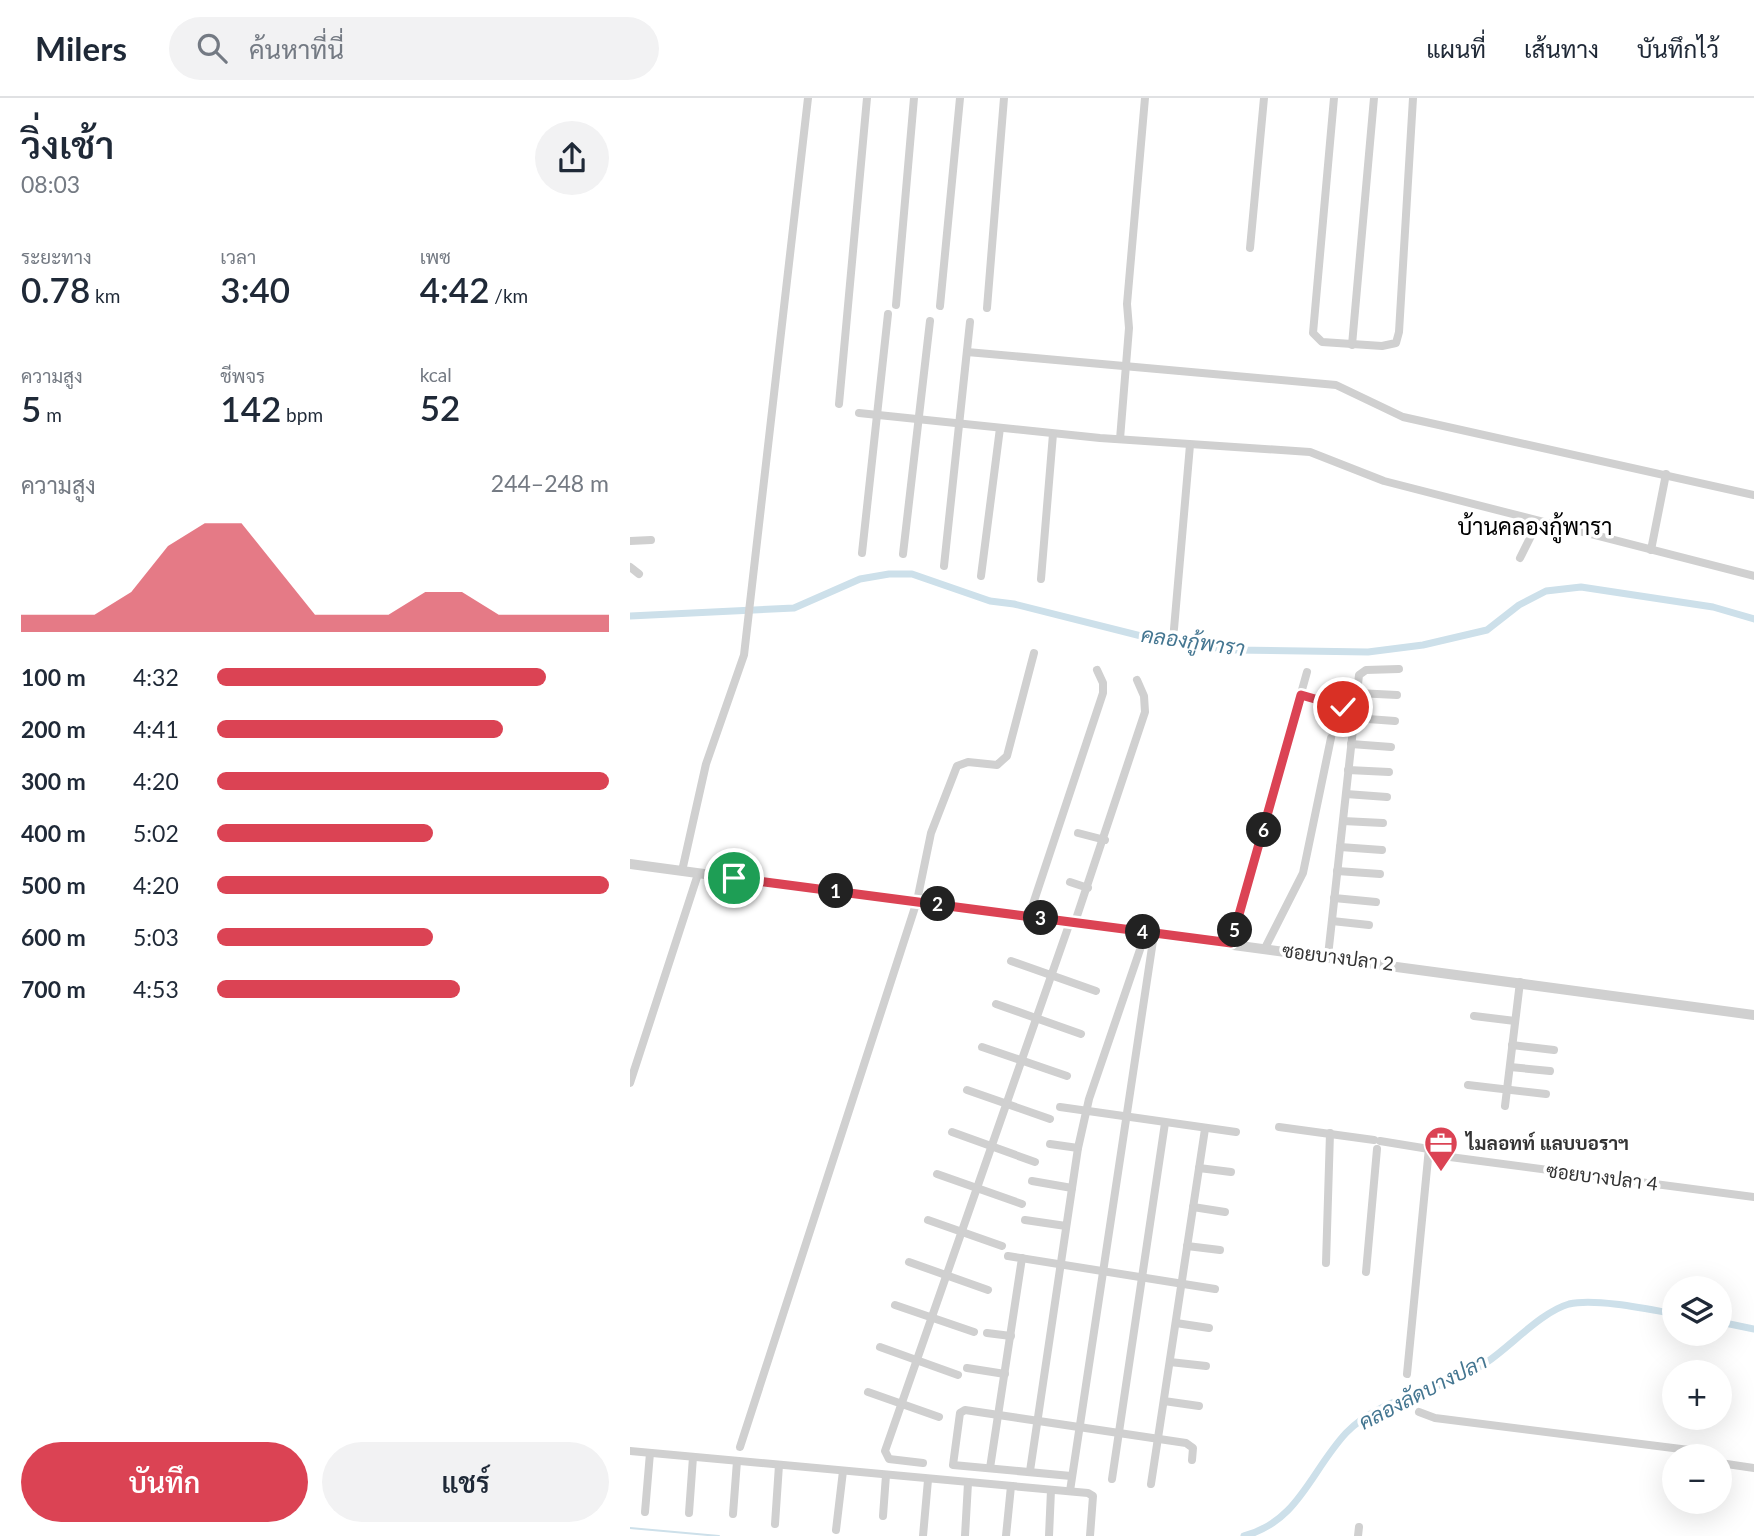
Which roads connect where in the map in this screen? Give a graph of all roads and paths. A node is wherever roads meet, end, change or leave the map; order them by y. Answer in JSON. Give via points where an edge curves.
{"nodes":[{"id":1,"x":808,"y":98,"type":"edge"},
{"id":2,"x":867,"y":98,"type":"edge"},
{"id":3,"x":914,"y":98,"type":"edge"},
{"id":4,"x":960,"y":98,"type":"edge"},
{"id":5,"x":1004,"y":98,"type":"edge"},
{"id":6,"x":1145,"y":98,"type":"edge"},
{"id":7,"x":1264,"y":98,"type":"edge"},
{"id":8,"x":1334,"y":98,"type":"edge"},
{"id":9,"x":1374,"y":98,"type":"edge"},
{"id":10,"x":1413,"y":98,"type":"edge"},
{"id":11,"x":1250,"y":248,"type":"dead end"},
{"id":12,"x":896,"y":305,"type":"dead end"},
{"id":13,"x":940,"y":306,"type":"dead end"},
{"id":14,"x":987,"y":308,"type":"dead end"},
{"id":15,"x":888,"y":314,"type":"dead end"},
{"id":16,"x":930,"y":321,"type":"dead end"},
{"id":17,"x":970,"y":322,"type":"dead end"},
{"id":18,"x":1352,"y":345,"type":"junction"},
{"id":19,"x":967,"y":352,"type":"junction"},
{"id":20,"x":1126,"y":367,"type":"junction"},
{"id":21,"x":839,"y":404,"type":"dead end"},
{"id":22,"x":859,"y":413,"type":"dead end"},
{"id":23,"x":877,"y":415,"type":"junction"},
{"id":24,"x":918,"y":421,"type":"junction"},
{"id":25,"x":959,"y":424,"type":"junction"},
{"id":26,"x":1000,"y":428,"type":"junction"},
{"id":27,"x":1053,"y":434,"type":"junction"},
{"id":28,"x":1119,"y":439,"type":"junction"},
{"id":29,"x":1190,"y":445,"type":"junction"},
{"id":30,"x":1666,"y":474,"type":"junction"},
{"id":31,"x":1754,"y":495,"type":"edge"},
{"id":32,"x":1538,"y":522,"type":"junction"},
{"id":33,"x":651,"y":540,"type":"dead end"},
{"id":34,"x":630,"y":541,"type":"edge"},
{"id":35,"x":1651,"y":550,"type":"junction"},
{"id":36,"x":862,"y":553,"type":"dead end"},
{"id":37,"x":903,"y":554,"type":"dead end"},
{"id":38,"x":1520,"y":558,"type":"dead end"},
{"id":39,"x":944,"y":566,"type":"dead end"},
{"id":40,"x":630,"y":567,"type":"edge"},
{"id":41,"x":639,"y":574,"type":"dead end"},
{"id":42,"x":981,"y":576,"type":"dead end"},
{"id":43,"x":1754,"y":576,"type":"edge"},
{"id":44,"x":1041,"y":579,"type":"dead end"},
{"id":45,"x":1174,"y":629,"type":"dead end"},
{"id":46,"x":1034,"y":653,"type":"dead end"},
{"id":47,"x":1399,"y":669,"type":"dead end"},
{"id":48,"x":1097,"y":670,"type":"dead end"},
{"id":49,"x":1307,"y":672,"type":"dead end"},
{"id":50,"x":1137,"y":680,"type":"dead end"},
{"id":51,"x":1357,"y":693,"type":"junction"},
{"id":52,"x":1301,"y":695,"type":"junction"},
{"id":53,"x":1397,"y":695,"type":"dead end"},
{"id":54,"x":1343,"y":707,"type":"dead end"},
{"id":55,"x":1354,"y":718,"type":"junction"},
{"id":56,"x":1395,"y":721,"type":"dead end"},
{"id":57,"x":1331,"y":738,"type":"dead end"},
{"id":58,"x":1351,"y":744,"type":"junction"},
{"id":59,"x":1391,"y":747,"type":"dead end"},
{"id":60,"x":1348,"y":770,"type":"junction"},
{"id":61,"x":1389,"y":772,"type":"dead end"},
{"id":62,"x":1346,"y":794,"type":"junction"},
{"id":63,"x":1387,"y":797,"type":"dead end"},
{"id":64,"x":1343,"y":821,"type":"junction"},
{"id":65,"x":1383,"y":823,"type":"dead end"},
{"id":66,"x":1078,"y":833,"type":"dead end"},
{"id":67,"x":1105,"y":840,"type":"junction"},
{"id":68,"x":1340,"y":847,"type":"junction"},
{"id":69,"x":1382,"y":850,"type":"dead end"},
{"id":70,"x":630,"y":864,"type":"edge"},
{"id":71,"x":682,"y":871,"type":"junction"},
{"id":72,"x":1337,"y":871,"type":"junction"},
{"id":73,"x":698,"y":874,"type":"junction"},
{"id":74,"x":1380,"y":874,"type":"dead end"},
{"id":75,"x":1070,"y":882,"type":"dead end"},
{"id":76,"x":1088,"y":888,"type":"junction"},
{"id":77,"x":1334,"y":898,"type":"junction"},
{"id":78,"x":917,"y":901,"type":"junction"},
{"id":79,"x":1376,"y":902,"type":"dead end"},
{"id":80,"x":1029,"y":916,"type":"junction"},
{"id":81,"x":1332,"y":921,"type":"junction"},
{"id":82,"x":1073,"y":922,"type":"junction"},
{"id":83,"x":1369,"y":926,"type":"dead end"},
{"id":84,"x":1150,"y":933,"type":"junction"},
{"id":85,"x":1231,"y":943,"type":"junction"},
{"id":86,"x":1265,"y":948,"type":"junction"},
{"id":87,"x":1138,"y":955,"type":"junction"},
{"id":88,"x":1328,"y":956,"type":"junction"},
{"id":89,"x":1151,"y":957,"type":"junction"},
{"id":90,"x":1011,"y":961,"type":"dead end"},
{"id":91,"x":1051,"y":976,"type":"junction"},
{"id":92,"x":1520,"y":982,"type":"junction"},
{"id":93,"x":1096,"y":991,"type":"dead end"},
{"id":94,"x":996,"y":1004,"type":"dead end"},
{"id":95,"x":1754,"y":1014,"type":"edge"},
{"id":96,"x":1474,"y":1016,"type":"dead end"},
{"id":97,"x":1037,"y":1018,"type":"junction"},
{"id":98,"x":1515,"y":1021,"type":"junction"},
{"id":99,"x":1081,"y":1034,"type":"dead end"},
{"id":100,"x":1512,"y":1045,"type":"junction"},
{"id":101,"x":982,"y":1047,"type":"dead end"},
{"id":102,"x":1554,"y":1050,"type":"dead end"},
{"id":103,"x":1022,"y":1061,"type":"junction"},
{"id":104,"x":1510,"y":1066,"type":"junction"},
{"id":105,"x":1550,"y":1071,"type":"dead end"},
{"id":106,"x":1067,"y":1076,"type":"dead end"},
{"id":107,"x":630,"y":1083,"type":"edge"},
{"id":108,"x":1468,"y":1085,"type":"dead end"},
{"id":109,"x":1507,"y":1089,"type":"junction"},
{"id":110,"x":967,"y":1090,"type":"dead end"},
{"id":111,"x":1546,"y":1094,"type":"dead end"},
{"id":112,"x":1007,"y":1104,"type":"junction"},
{"id":113,"x":1505,"y":1106,"type":"dead end"},
{"id":114,"x":1060,"y":1107,"type":"dead end"},
{"id":115,"x":1086,"y":1110,"type":"junction"},
{"id":116,"x":1125,"y":1117,"type":"junction"},
{"id":117,"x":1050,"y":1119,"type":"dead end"},
{"id":118,"x":1165,"y":1123,"type":"junction"},
{"id":119,"x":1279,"y":1127,"type":"dead end"},
{"id":120,"x":1205,"y":1129,"type":"junction"},
{"id":121,"x":952,"y":1132,"type":"dead end"},
{"id":122,"x":1236,"y":1132,"type":"dead end"},
{"id":123,"x":1330,"y":1133,"type":"junction"},
{"id":124,"x":1377,"y":1143,"type":"junction"},
{"id":125,"x":1050,"y":1144,"type":"dead end"},
{"id":126,"x":992,"y":1147,"type":"junction"},
{"id":127,"x":1078,"y":1148,"type":"junction"},
{"id":128,"x":1450,"y":1157,"type":"dead end"},
{"id":129,"x":1035,"y":1162,"type":"dead end"},
{"id":130,"x":1199,"y":1168,"type":"junction"},
{"id":131,"x":1231,"y":1172,"type":"dead end"},
{"id":132,"x":937,"y":1174,"type":"dead end"},
{"id":133,"x":1032,"y":1181,"type":"dead end"},
{"id":134,"x":1072,"y":1188,"type":"junction"},
{"id":135,"x":977,"y":1189,"type":"junction"},
{"id":136,"x":1754,"y":1197,"type":"edge"},
{"id":137,"x":1022,"y":1204,"type":"dead end"},
{"id":138,"x":1193,"y":1207,"type":"junction"},
{"id":139,"x":1225,"y":1212,"type":"dead end"},
{"id":140,"x":928,"y":1220,"type":"dead end"},
{"id":141,"x":1026,"y":1220,"type":"dead end"},
{"id":142,"x":1066,"y":1226,"type":"junction"},
{"id":143,"x":962,"y":1232,"type":"junction"},
{"id":144,"x":1187,"y":1245,"type":"junction"},
{"id":145,"x":1002,"y":1246,"type":"dead end"},
{"id":146,"x":1220,"y":1251,"type":"dead end"},
{"id":147,"x":1008,"y":1256,"type":"dead end"},
{"id":148,"x":1022,"y":1258,"type":"junction"},
{"id":149,"x":909,"y":1262,"type":"dead end"},
{"id":150,"x":1326,"y":1263,"type":"dead end"},
{"id":151,"x":1061,"y":1264,"type":"junction"},
{"id":152,"x":1102,"y":1272,"type":"junction"},
{"id":153,"x":1366,"y":1272,"type":"dead end"},
{"id":154,"x":946,"y":1275,"type":"junction"},
{"id":155,"x":1143,"y":1278,"type":"junction"},
{"id":156,"x":1182,"y":1284,"type":"junction"},
{"id":157,"x":1215,"y":1289,"type":"dead end"},
{"id":158,"x":988,"y":1290,"type":"dead end"},
{"id":159,"x":895,"y":1305,"type":"dead end"},
{"id":160,"x":932,"y":1318,"type":"junction"},
{"id":161,"x":1176,"y":1323,"type":"junction"},
{"id":162,"x":1209,"y":1328,"type":"dead end"},
{"id":163,"x":974,"y":1332,"type":"dead end"},
{"id":164,"x":987,"y":1333,"type":"dead end"},
{"id":165,"x":1011,"y":1336,"type":"junction"},
{"id":166,"x":880,"y":1347,"type":"dead end"},
{"id":167,"x":917,"y":1360,"type":"junction"},
{"id":168,"x":1170,"y":1362,"type":"junction"},
{"id":169,"x":1206,"y":1366,"type":"dead end"},
{"id":170,"x":967,"y":1368,"type":"dead end"},
{"id":171,"x":958,"y":1374,"type":"dead end"},
{"id":172,"x":1005,"y":1374,"type":"junction"},
{"id":173,"x":1407,"y":1374,"type":"dead end"},
{"id":174,"x":869,"y":1392,"type":"dead end"},
{"id":175,"x":1164,"y":1401,"type":"junction"},
{"id":176,"x":902,"y":1404,"type":"junction"},
{"id":177,"x":1199,"y":1406,"type":"dead end"},
{"id":178,"x":1419,"y":1412,"type":"dead end"},
{"id":179,"x":998,"y":1414,"type":"junction"},
{"id":180,"x":939,"y":1417,"type":"dead end"},
{"id":181,"x":1037,"y":1420,"type":"junction"},
{"id":182,"x":1077,"y":1427,"type":"junction"},
{"id":183,"x":1119,"y":1434,"type":"junction"},
{"id":184,"x":1158,"y":1440,"type":"junction"},
{"id":185,"x":740,"y":1447,"type":"dead end"},
{"id":186,"x":1662,"y":1447,"type":"edge"},
{"id":187,"x":630,"y":1451,"type":"edge"},
{"id":188,"x":650,"y":1453,"type":"junction"},
{"id":189,"x":693,"y":1457,"type":"junction"},
{"id":190,"x":1192,"y":1460,"type":"dead end"},
{"id":191,"x":737,"y":1461,"type":"junction"},
{"id":192,"x":923,"y":1463,"type":"dead end"},
{"id":193,"x":779,"y":1465,"type":"junction"},
{"id":194,"x":1732,"y":1465,"type":"edge"},
{"id":195,"x":990,"y":1468,"type":"junction"},
{"id":196,"x":1754,"y":1468,"type":"edge"},
{"id":197,"x":843,"y":1471,"type":"junction"},
{"id":198,"x":1030,"y":1471,"type":"junction"},
{"id":199,"x":886,"y":1475,"type":"junction"},
{"id":200,"x":1071,"y":1476,"type":"junction"},
{"id":201,"x":1112,"y":1479,"type":"dead end"},
{"id":202,"x":928,"y":1480,"type":"junction"},
{"id":203,"x":968,"y":1483,"type":"junction"},
{"id":204,"x":1151,"y":1484,"type":"dead end"},
{"id":205,"x":1011,"y":1486,"type":"junction"},
{"id":206,"x":1051,"y":1490,"type":"junction"},
{"id":207,"x":1070,"y":1492,"type":"junction"},
{"id":208,"x":645,"y":1512,"type":"dead end"},
{"id":209,"x":689,"y":1513,"type":"dead end"},
{"id":210,"x":733,"y":1514,"type":"dead end"},
{"id":211,"x":883,"y":1516,"type":"dead end"},
{"id":212,"x":775,"y":1524,"type":"dead end"},
{"id":213,"x":836,"y":1530,"type":"dead end"},
{"id":214,"x":923,"y":1536,"type":"edge"},
{"id":215,"x":965,"y":1536,"type":"edge"},
{"id":216,"x":1006,"y":1536,"type":"edge"},
{"id":217,"x":1049,"y":1536,"type":"edge"},
{"id":218,"x":1090,"y":1536,"type":"edge"}],
"edges":[{"from":1,"to":71,"type":"street","via":[[744,655],[706,764]]},
{"from":2,"to":21,"type":"street"},
{"from":3,"to":12,"type":"street"},
{"from":4,"to":13,"type":"street"},
{"from":5,"to":14,"type":"street"},
{"from":6,"to":20,"type":"street"},
{"from":7,"to":11,"type":"street"},
{"from":8,"to":18,"type":"street","via":[[1313,333],[1322,342]]},
{"from":9,"to":18,"type":"street"},
{"from":10,"to":18,"type":"street","via":[[1398,339],[1391,346]]},
{"from":15,"to":23,"type":"street"},
{"from":16,"to":24,"type":"street"},
{"from":17,"to":19,"type":"street"},
{"from":19,"to":20,"type":"street"},
{"from":19,"to":25,"type":"street"},
{"from":20,"to":28,"type":"street"},
{"from":20,"to":30,"type":"street","via":[[1336,386],[1402,416]]},
{"from":22,"to":23,"type":"street"},
{"from":23,"to":24,"type":"street"},
{"from":23,"to":36,"type":"street"},
{"from":24,"to":25,"type":"street"},
{"from":24,"to":37,"type":"street"},
{"from":25,"to":26,"type":"street"},
{"from":25,"to":39,"type":"street"},
{"from":26,"to":27,"type":"street"},
{"from":26,"to":42,"type":"street"},
{"from":27,"to":28,"type":"street"},
{"from":27,"to":44,"type":"street"},
{"from":28,"to":29,"type":"street"},
{"from":29,"to":32,"type":"street","via":[[1316,454],[1384,481]]},
{"from":29,"to":45,"type":"street"},
{"from":30,"to":31,"type":"street"},
{"from":30,"to":35,"type":"street"},
{"from":32,"to":35,"type":"street"},
{"from":32,"to":38,"type":"street"},
{"from":33,"to":34,"type":"street"},
{"from":35,"to":43,"type":"street"},
{"from":40,"to":41,"type":"street"},
{"from":46,"to":78,"type":"street","via":[[1005,760],[993,765],[964,762],[955,770],[930,834]]},
{"from":47,"to":51,"type":"street","via":[[1361,671]]},
{"from":48,"to":80,"type":"street","via":[[1103,693]]},
{"from":49,"to":52,"type":"street"},
{"from":50,"to":67,"type":"street","via":[[1145,712]]},
{"from":51,"to":53,"type":"street"},
{"from":51,"to":55,"type":"street"},
{"from":52,"to":54,"type":"street"},
{"from":52,"to":85,"type":"street"},
{"from":55,"to":56,"type":"street"},
{"from":55,"to":58,"type":"street"},
{"from":57,"to":86,"type":"street","via":[[1303,873]]},
{"from":58,"to":59,"type":"street"},
{"from":58,"to":60,"type":"street"},
{"from":60,"to":61,"type":"street"},
{"from":60,"to":62,"type":"street"},
{"from":62,"to":63,"type":"street"},
{"from":62,"to":64,"type":"street"},
{"from":64,"to":65,"type":"street"},
{"from":64,"to":68,"type":"street"},
{"from":66,"to":67,"type":"street"},
{"from":67,"to":76,"type":"street"},
{"from":68,"to":69,"type":"street"},
{"from":68,"to":72,"type":"street"},
{"from":70,"to":71,"type":"street","name":"ซอยบางปลา 2"},
{"from":71,"to":73,"type":"street","name":"ซอยบางปลา 2"},
{"from":72,"to":74,"type":"street"},
{"from":72,"to":77,"type":"street"},
{"from":73,"to":78,"type":"street","name":"ซอยบางปลา 2"},
{"from":73,"to":107,"type":"street"},
{"from":75,"to":76,"type":"street"},
{"from":76,"to":82,"type":"street"},
{"from":77,"to":79,"type":"street"},
{"from":77,"to":81,"type":"street"},
{"from":78,"to":80,"type":"street","name":"ซอยบางปลา 2"},
{"from":78,"to":185,"type":"street"},
{"from":80,"to":82,"type":"street","name":"ซอยบางปลา 2"},
{"from":81,"to":83,"type":"street"},
{"from":81,"to":88,"type":"street"},
{"from":82,"to":84,"type":"street","name":"ซอยบางปลา 2"},
{"from":82,"to":91,"type":"street"},
{"from":84,"to":85,"type":"street","name":"ซอยบางปลา 2"},
{"from":84,"to":87,"type":"street"},
{"from":84,"to":89,"type":"street"},
{"from":85,"to":86,"type":"street","name":"ซอยบางปลา 2"},
{"from":86,"to":88,"type":"street","name":"ซอยบางปลา 2"},
{"from":87,"to":89,"type":"street"},
{"from":87,"to":115,"type":"street"},
{"from":88,"to":92,"type":"street","name":"ซอยบางปลา 2"},
{"from":89,"to":116,"type":"street"},
{"from":90,"to":91,"type":"street"},
{"from":91,"to":93,"type":"street"},
{"from":91,"to":97,"type":"street"},
{"from":92,"to":95,"type":"street","name":"ซอยบางปลา 2"},
{"from":92,"to":98,"type":"street"},
{"from":94,"to":97,"type":"street"},
{"from":96,"to":98,"type":"street"},
{"from":97,"to":99,"type":"street"},
{"from":97,"to":103,"type":"street"},
{"from":98,"to":100,"type":"street"},
{"from":100,"to":102,"type":"street"},
{"from":100,"to":104,"type":"street"},
{"from":101,"to":103,"type":"street"},
{"from":103,"to":106,"type":"street"},
{"from":103,"to":112,"type":"street"},
{"from":104,"to":105,"type":"street"},
{"from":104,"to":109,"type":"street"},
{"from":108,"to":109,"type":"street"},
{"from":109,"to":111,"type":"street"},
{"from":109,"to":113,"type":"street"},
{"from":110,"to":112,"type":"street"},
{"from":112,"to":117,"type":"street"},
{"from":112,"to":126,"type":"street"},
{"from":114,"to":115,"type":"street"},
{"from":115,"to":116,"type":"street"},
{"from":115,"to":127,"type":"street"},
{"from":116,"to":118,"type":"street"},
{"from":116,"to":152,"type":"street"},
{"from":118,"to":120,"type":"street"},
{"from":118,"to":155,"type":"street"},
{"from":119,"to":123,"type":"street"},
{"from":120,"to":122,"type":"street"},
{"from":120,"to":130,"type":"street"},
{"from":121,"to":126,"type":"street"},
{"from":123,"to":124,"type":"street"},
{"from":123,"to":150,"type":"street"},
{"from":124,"to":153,"type":"street"},
{"from":124,"to":173,"type":"street","via":[[1432,1149]]},
{"from":125,"to":127,"type":"street"},
{"from":126,"to":129,"type":"street"},
{"from":126,"to":135,"type":"street"},
{"from":127,"to":134,"type":"street"},
{"from":128,"to":136,"type":"street","name":"ซอยบางปลา 4"},
{"from":130,"to":131,"type":"street"},
{"from":130,"to":138,"type":"street"},
{"from":132,"to":135,"type":"street"},
{"from":133,"to":134,"type":"street"},
{"from":134,"to":142,"type":"street"},
{"from":135,"to":137,"type":"street"},
{"from":135,"to":143,"type":"street"},
{"from":138,"to":139,"type":"street"},
{"from":138,"to":144,"type":"street"},
{"from":140,"to":143,"type":"street"},
{"from":141,"to":142,"type":"street"},
{"from":142,"to":151,"type":"street"},
{"from":143,"to":145,"type":"street"},
{"from":143,"to":154,"type":"street"},
{"from":144,"to":146,"type":"street"},
{"from":144,"to":156,"type":"street"},
{"from":147,"to":148,"type":"street"},
{"from":148,"to":151,"type":"street"},
{"from":148,"to":165,"type":"street"},
{"from":149,"to":154,"type":"street"},
{"from":151,"to":152,"type":"street"},
{"from":151,"to":181,"type":"street"},
{"from":152,"to":155,"type":"street"},
{"from":152,"to":182,"type":"street"},
{"from":154,"to":158,"type":"street"},
{"from":154,"to":160,"type":"street"},
{"from":155,"to":156,"type":"street"},
{"from":155,"to":183,"type":"street"},
{"from":156,"to":157,"type":"street"},
{"from":156,"to":161,"type":"street"},
{"from":159,"to":160,"type":"street"},
{"from":160,"to":163,"type":"street"},
{"from":160,"to":167,"type":"street"},
{"from":161,"to":162,"type":"street"},
{"from":161,"to":168,"type":"street"},
{"from":164,"to":165,"type":"street"},
{"from":165,"to":172,"type":"street"},
{"from":166,"to":167,"type":"street"},
{"from":167,"to":171,"type":"street"},
{"from":167,"to":176,"type":"street"},
{"from":168,"to":169,"type":"street"},
{"from":168,"to":175,"type":"street"},
{"from":170,"to":172,"type":"street"},
{"from":172,"to":179,"type":"street"},
{"from":174,"to":176,"type":"street"},
{"from":175,"to":177,"type":"street"},
{"from":175,"to":184,"type":"street"},
{"from":176,"to":180,"type":"street"},
{"from":176,"to":192,"type":"street","via":[[885,1456]]},
{"from":178,"to":186,"type":"street","via":[[1435,1418]]},
{"from":179,"to":181,"type":"street"},
{"from":179,"to":195,"type":"street"},
{"from":179,"to":195,"type":"street","via":[[962,1411],[952,1462]]},
{"from":181,"to":182,"type":"street"},
{"from":181,"to":198,"type":"street"},
{"from":182,"to":183,"type":"street"},
{"from":182,"to":200,"type":"street"},
{"from":183,"to":184,"type":"street"},
{"from":183,"to":201,"type":"street"},
{"from":184,"to":190,"type":"street","via":[[1190,1445]]},
{"from":184,"to":204,"type":"street"},
{"from":187,"to":188,"type":"street"},
{"from":188,"to":189,"type":"street"},
{"from":188,"to":208,"type":"street"},
{"from":189,"to":191,"type":"street"},
{"from":189,"to":209,"type":"street"},
{"from":191,"to":193,"type":"street"},
{"from":191,"to":210,"type":"street"},
{"from":193,"to":197,"type":"street"},
{"from":193,"to":212,"type":"street"},
{"from":194,"to":196,"type":"street"},
{"from":195,"to":198,"type":"street"},
{"from":197,"to":199,"type":"street"},
{"from":197,"to":213,"type":"street"},
{"from":198,"to":200,"type":"street"},
{"from":199,"to":202,"type":"street"},
{"from":199,"to":211,"type":"street"},
{"from":200,"to":207,"type":"street"},
{"from":202,"to":203,"type":"street"},
{"from":202,"to":214,"type":"street"},
{"from":203,"to":205,"type":"street"},
{"from":203,"to":215,"type":"street"},
{"from":205,"to":206,"type":"street"},
{"from":205,"to":216,"type":"street"},
{"from":206,"to":207,"type":"street"},
{"from":206,"to":217,"type":"street"},
{"from":207,"to":218,"type":"street","via":[[1093,1496]]}]}
